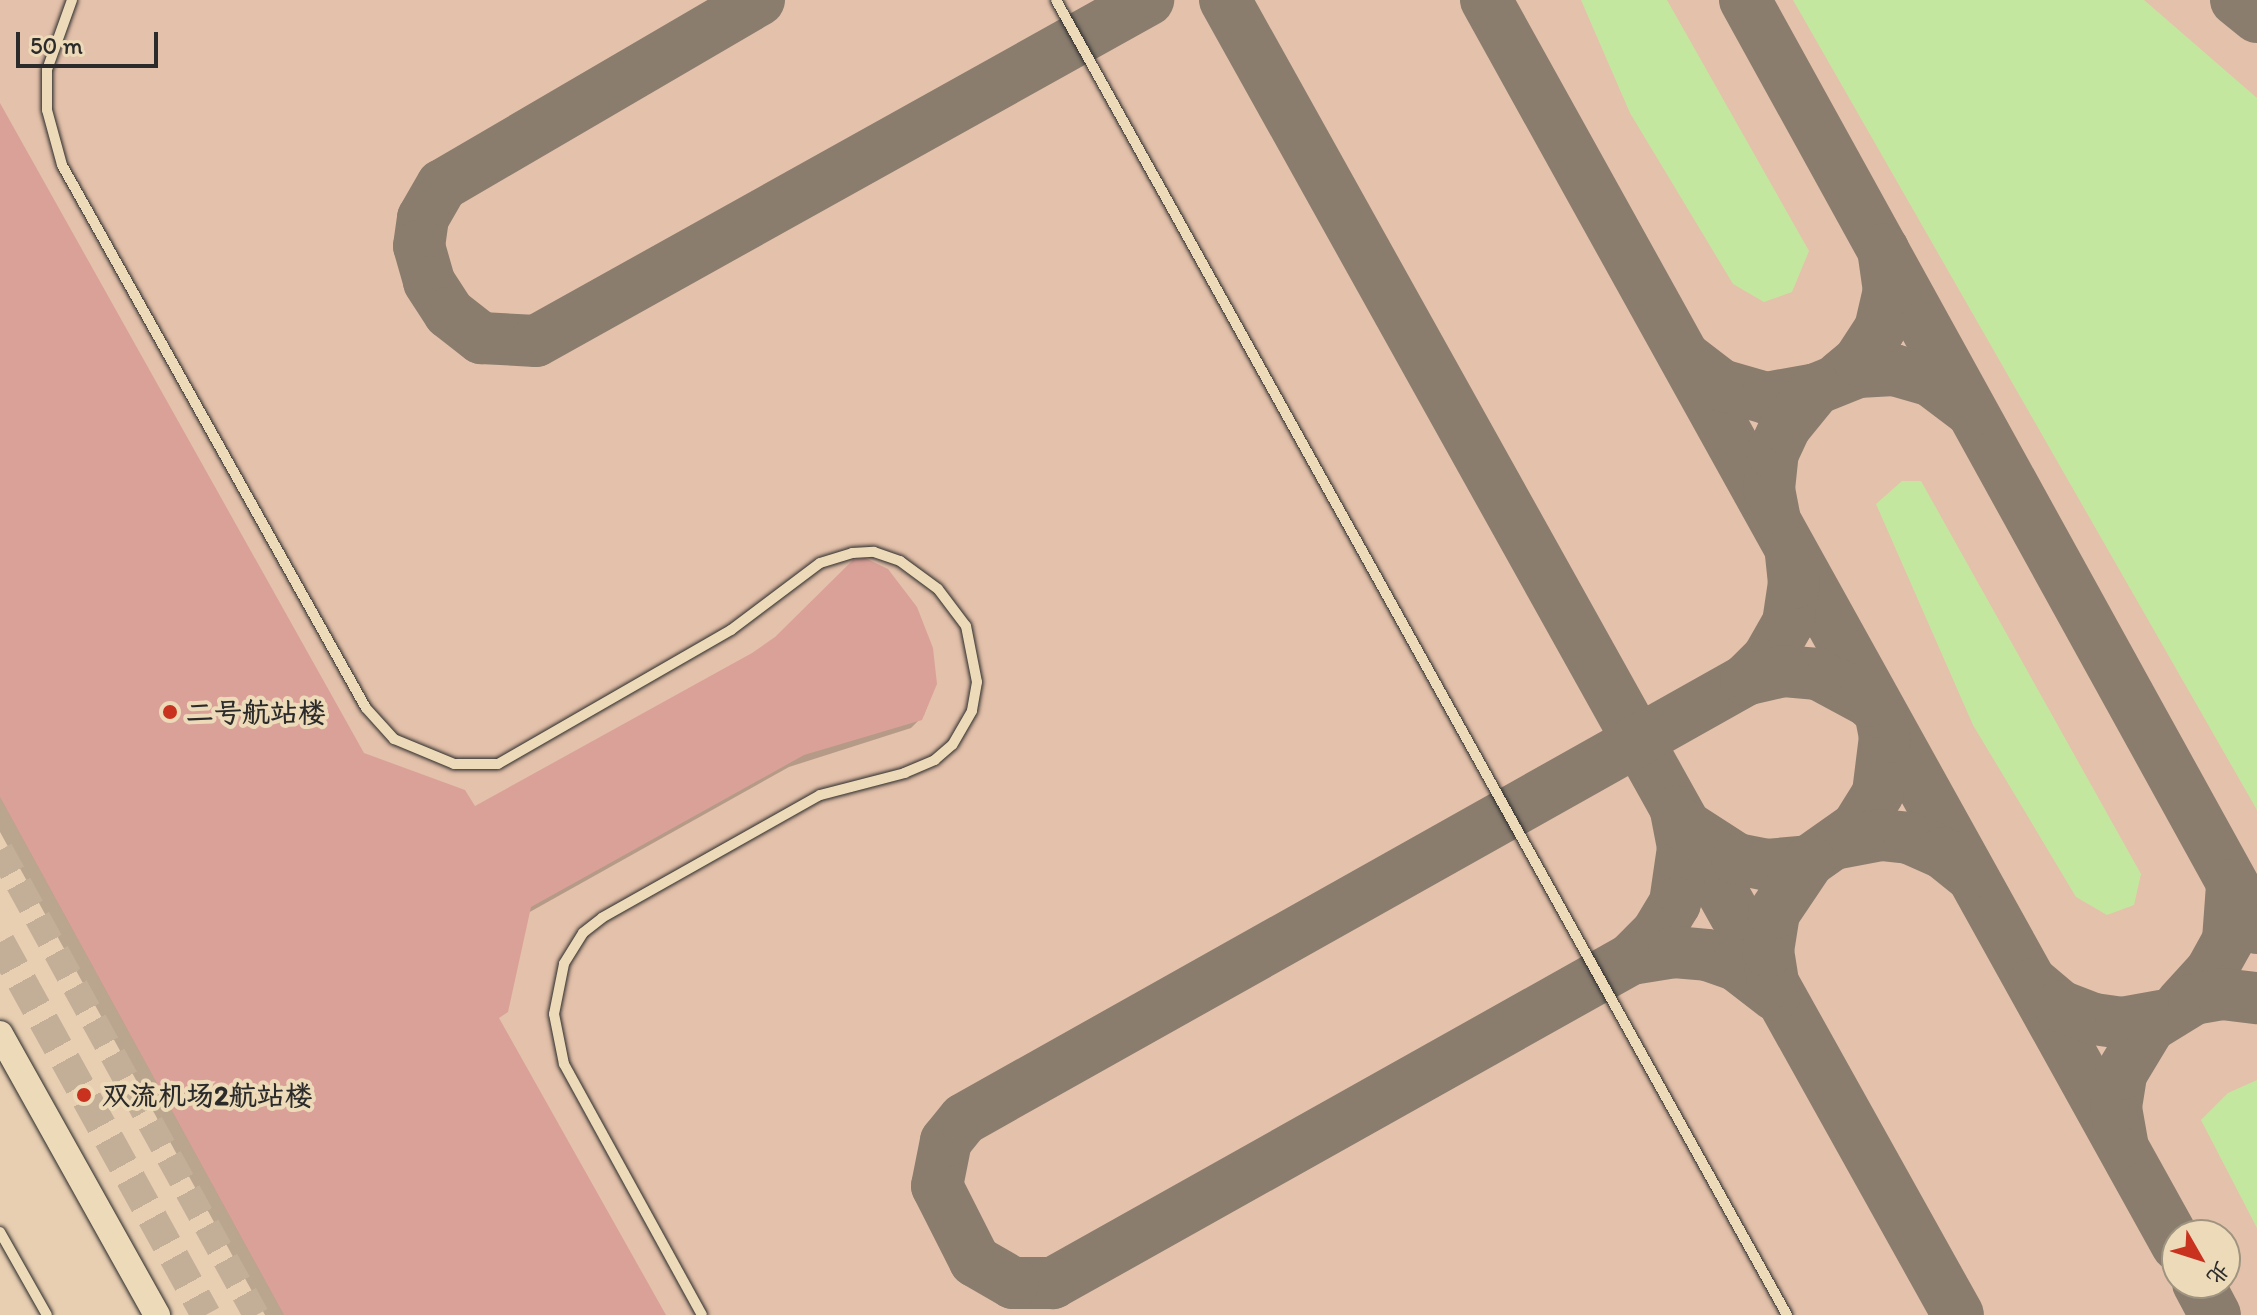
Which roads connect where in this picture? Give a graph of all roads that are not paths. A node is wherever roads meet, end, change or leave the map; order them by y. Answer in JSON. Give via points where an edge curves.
{"nodes":[{"id":1,"x":72,"y":0,"type":"edge"},
{"id":2,"x":1056,"y":0,"type":"edge"},
{"id":3,"x":0,"y":1034,"type":"edge"},
{"id":4,"x":0,"y":1232,"type":"edge"},
{"id":5,"x":47,"y":1315,"type":"edge"},
{"id":6,"x":157,"y":1315,"type":"edge"},
{"id":7,"x":702,"y":1315,"type":"edge"},
{"id":8,"x":1787,"y":1315,"type":"edge"}],
"edges":[{"from":1,"to":7,"type":"lane","via":[[47,70],[47,110],[62,165],[366,708],[394,739],[454,764],[498,764],[731,630],[820,563],[852,553],[874,552],[900,561],[938,589],[966,626],[977,682],[972,711],[952,745],[905,773],[820,795],[733,844],[602,918],[583,933],[564,964],[554,1014],[564,1064]]},
{"from":2,"to":8,"type":"lane"},
{"from":3,"to":6,"type":"street"},
{"from":4,"to":5,"type":"lane"}]}
